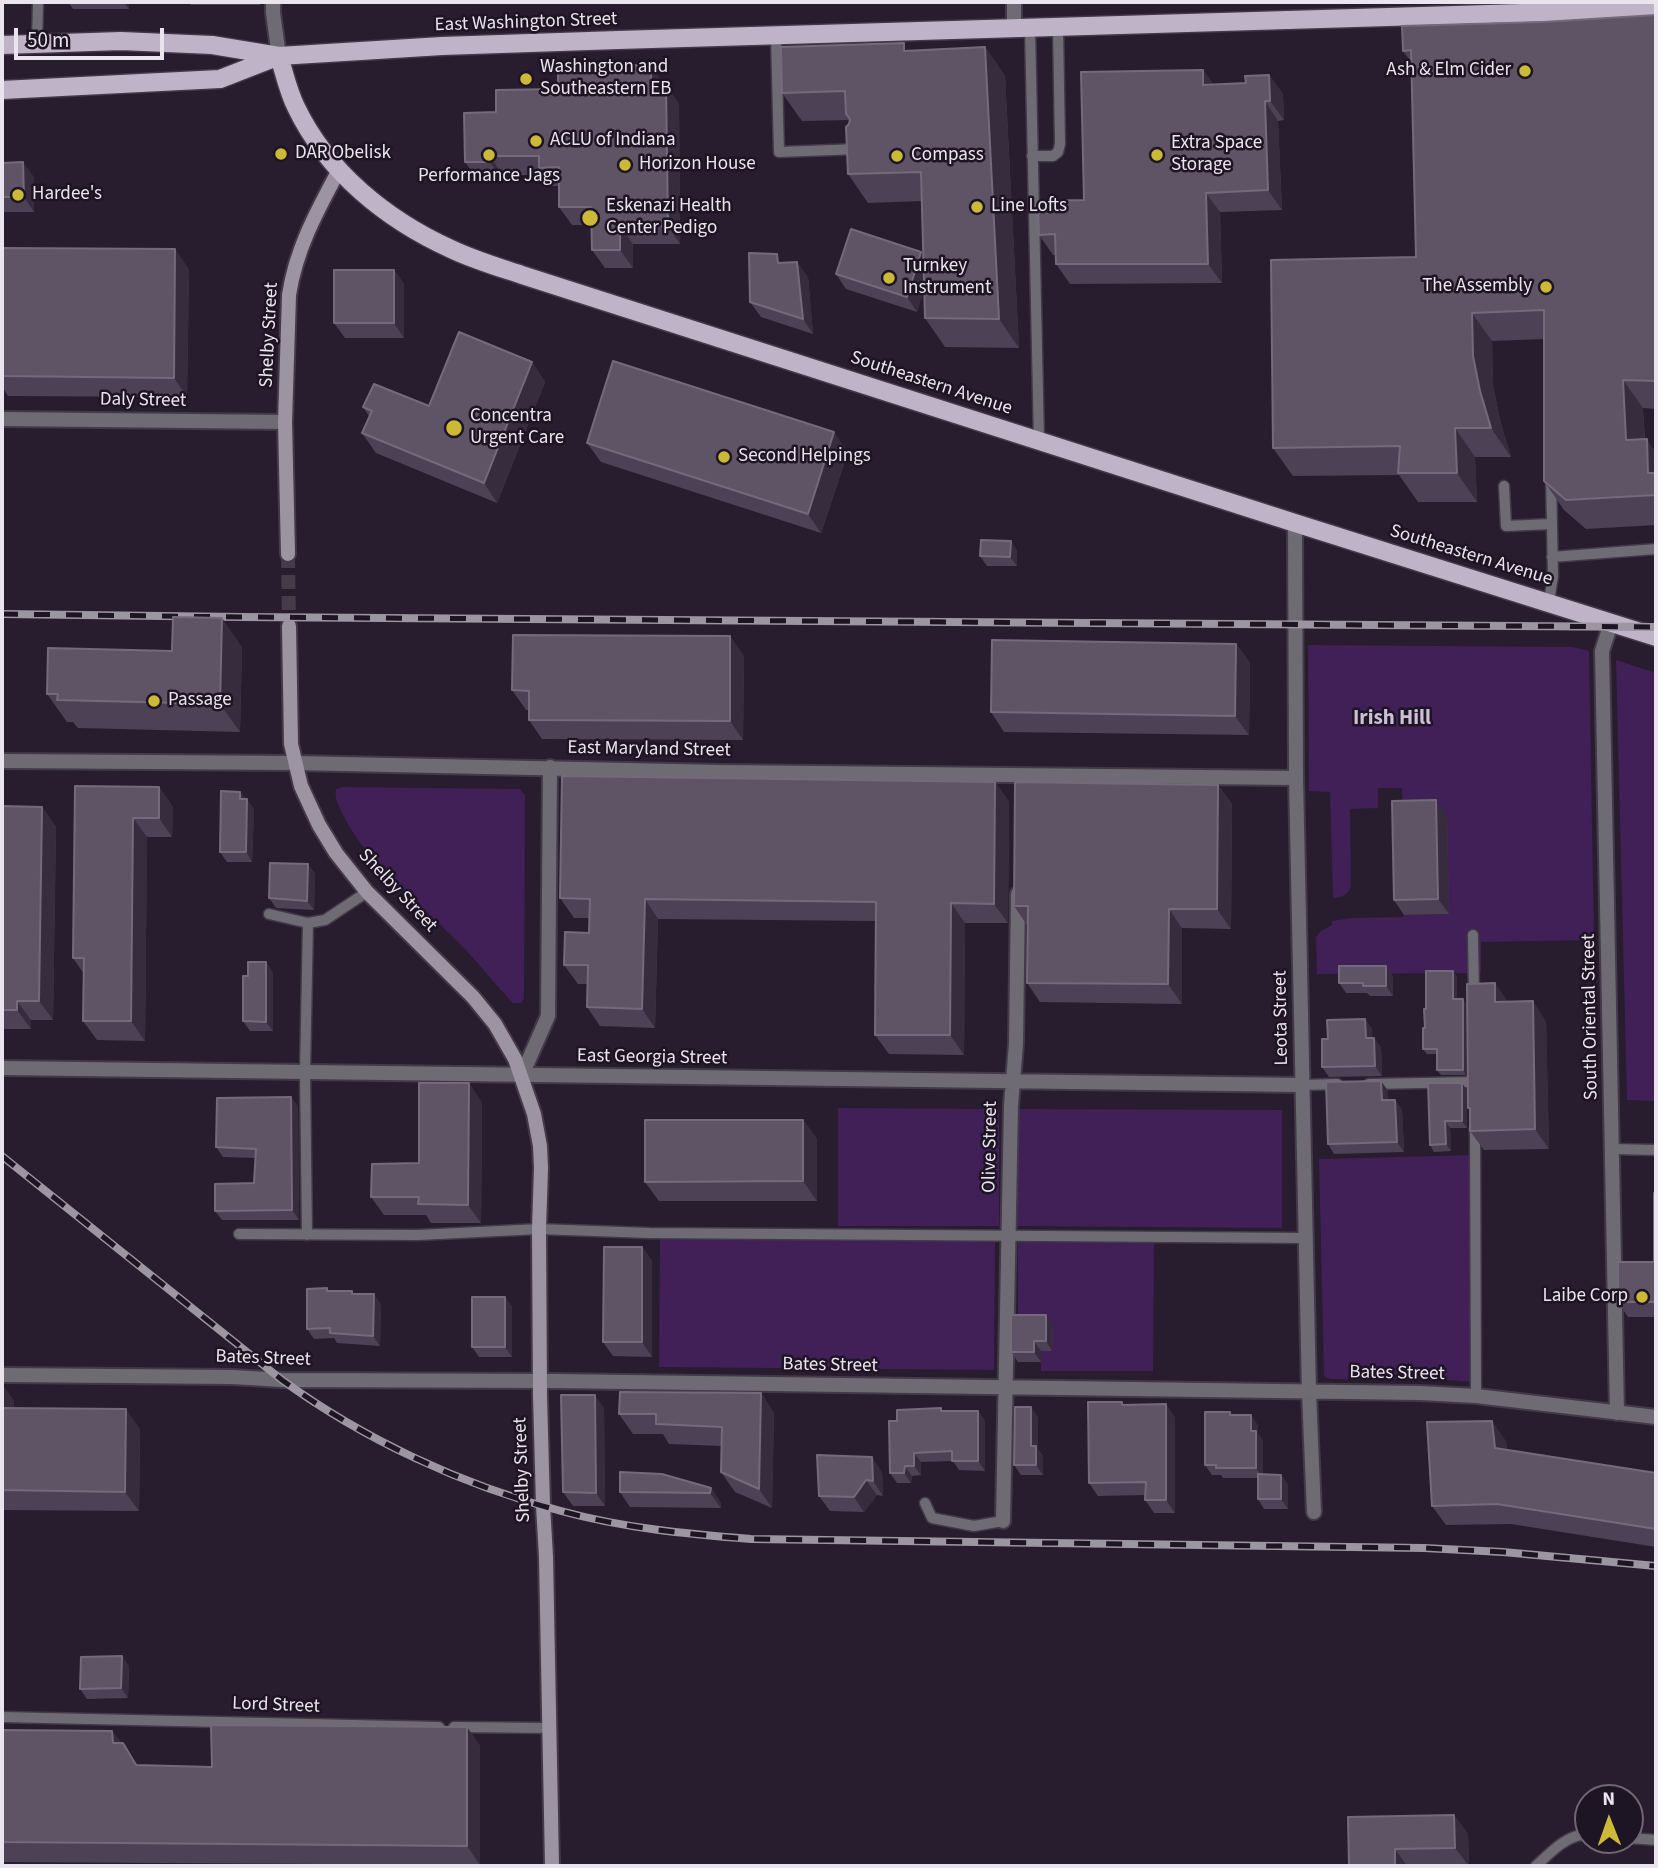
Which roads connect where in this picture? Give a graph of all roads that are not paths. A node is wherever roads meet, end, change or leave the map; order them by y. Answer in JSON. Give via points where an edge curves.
{"nodes":[{"id":1,"x":38,"y":2,"type":"edge"},
{"id":2,"x":273,"y":2,"type":"edge"},
{"id":3,"x":1014,"y":2,"type":"edge"},
{"id":4,"x":1546,"y":7,"type":"edge"},
{"id":5,"x":1656,"y":9,"type":"edge"},
{"id":6,"x":1058,"y":27,"type":"junction"},
{"id":7,"x":1022,"y":28,"type":"junction"},
{"id":8,"x":776,"y":36,"type":"junction"},
{"id":9,"x":37,"y":43,"type":"junction"},
{"id":10,"x":2,"y":45,"type":"edge"},
{"id":11,"x":279,"y":56,"type":"junction"},
{"id":12,"x":2,"y":90,"type":"edge"},
{"id":13,"x":863,"y":149,"type":"edge"},
{"id":14,"x":1032,"y":156,"type":"junction"},
{"id":15,"x":339,"y":170,"type":"junction"},
{"id":16,"x":2,"y":419,"type":"edge"},
{"id":17,"x":285,"y":422,"type":"junction"},
{"id":18,"x":1039,"y":441,"type":"junction"},
{"id":19,"x":1550,"y":472,"type":"edge"},
{"id":20,"x":1504,"y":486,"type":"dead end"},
{"id":21,"x":1295,"y":523,"type":"junction"},
{"id":22,"x":1552,"y":524,"type":"junction"},
{"id":23,"x":1656,"y":549,"type":"edge"},
{"id":24,"x":288,"y":554,"type":"tunnel mouth"},
{"id":25,"x":1552,"y":557,"type":"junction"},
{"id":26,"x":1549,"y":602,"type":"junction"},
{"id":27,"x":1611,"y":623,"type":"junction"},
{"id":28,"x":289,"y":626,"type":"tunnel mouth"},
{"id":29,"x":1656,"y":637,"type":"edge"},
{"id":30,"x":2,"y":761,"type":"edge"},
{"id":31,"x":295,"y":763,"type":"junction"},
{"id":32,"x":550,"y":767,"type":"junction"},
{"id":33,"x":1296,"y":778,"type":"junction"},
{"id":34,"x":1018,"y":877,"type":"edge"},
{"id":35,"x":367,"y":892,"type":"junction"},
{"id":36,"x":269,"y":914,"type":"dead end"},
{"id":37,"x":308,"y":923,"type":"junction"},
{"id":38,"x":1473,"y":935,"type":"dead end"},
{"id":39,"x":1474,"y":1002,"type":"edge"},
{"id":40,"x":2,"y":1068,"type":"edge"},
{"id":41,"x":1475,"y":1069,"type":"edge"},
{"id":42,"x":305,"y":1072,"type":"junction"},
{"id":43,"x":522,"y":1075,"type":"junction"},
{"id":44,"x":1012,"y":1081,"type":"junction"},
{"id":45,"x":1475,"y":1082,"type":"junction"},
{"id":46,"x":1302,"y":1085,"type":"junction"},
{"id":47,"x":1475,"y":1096,"type":"edge"},
{"id":48,"x":1475,"y":1123,"type":"edge"},
{"id":49,"x":1612,"y":1149,"type":"junction"},
{"id":50,"x":1656,"y":1150,"type":"edge"},
{"id":51,"x":540,"y":1230,"type":"junction"},
{"id":52,"x":240,"y":1234,"type":"dead end"},
{"id":53,"x":307,"y":1235,"type":"junction"},
{"id":54,"x":1009,"y":1235,"type":"junction"},
{"id":55,"x":1306,"y":1238,"type":"junction"},
{"id":56,"x":2,"y":1375,"type":"edge"},
{"id":57,"x":540,"y":1381,"type":"junction"},
{"id":58,"x":1006,"y":1388,"type":"junction"},
{"id":59,"x":1309,"y":1393,"type":"junction"},
{"id":60,"x":1476,"y":1396,"type":"junction"},
{"id":61,"x":1617,"y":1413,"type":"junction"},
{"id":62,"x":1656,"y":1417,"type":"edge"},
{"id":63,"x":925,"y":1503,"type":"dead end"},
{"id":64,"x":1314,"y":1512,"type":"dead end"},
{"id":65,"x":1003,"y":1521,"type":"joint"},
{"id":66,"x":2,"y":1717,"type":"edge"},
{"id":67,"x":550,"y":1728,"type":"junction"},
{"id":68,"x":1574,"y":1838,"type":"edge"},
{"id":69,"x":552,"y":1866,"type":"edge"},
{"id":70,"x":1536,"y":1866,"type":"edge"}],
"edges":[{"from":1,"to":9,"type":"lane"},
{"from":2,"to":11,"type":"street"},
{"from":3,"to":7,"type":"street"},
{"from":4,"to":5,"type":"main road","name":"East Washington Street"},
{"from":4,"to":6,"type":"main road","name":"East Washington Street"},
{"from":6,"to":7,"type":"main road","name":"East Washington Street"},
{"from":6,"to":14,"type":"lane","via":[[1060,144],[1053,156]]},
{"from":7,"to":8,"type":"main road","name":"East Washington Street"},
{"from":7,"to":14,"type":"lane"},
{"from":8,"to":11,"type":"main road","name":"East Washington Street"},
{"from":8,"to":13,"type":"lane","via":[[779,152]]},
{"from":9,"to":10,"type":"main road","name":"East Washington Street"},
{"from":9,"to":11,"type":"main road","name":"East Washington Street","via":[[212,45]]},
{"from":11,"to":12,"type":"main road","name":"East Washington Street","via":[[220,79]]},
{"from":11,"to":15,"type":"main road","name":"Southeastern Avenue","via":[[294,105]]},
{"from":14,"to":18,"type":"lane"},
{"from":15,"to":17,"type":"main road","name":"Shelby Street","via":[[309,227],[292,276]]},
{"from":15,"to":18,"type":"main road","name":"Southeastern Avenue","via":[[388,213],[453,250]]},
{"from":16,"to":17,"type":"street","name":"Daly Street"},
{"from":17,"to":24,"type":"main road","name":"Shelby Street"},
{"from":18,"to":21,"type":"main road","name":"Southeastern Avenue"},
{"from":19,"to":22,"type":"lane"},
{"from":20,"to":22,"type":"lane","via":[[1506,526]]},
{"from":21,"to":26,"type":"main road","name":"Southeastern Avenue"},
{"from":21,"to":33,"type":"street","name":"Leota Street"},
{"from":22,"to":25,"type":"lane"},
{"from":23,"to":25,"type":"lane"},
{"from":25,"to":26,"type":"lane"},
{"from":26,"to":27,"type":"main road","name":"Southeastern Avenue"},
{"from":27,"to":29,"type":"main road","name":"Southeastern Avenue"},
{"from":27,"to":49,"type":"street","name":"South Oriental Street","via":[[1602,651]]},
{"from":28,"to":31,"type":"main road","name":"Shelby Street"},
{"from":30,"to":31,"type":"street","name":"East Maryland Street"},
{"from":31,"to":32,"type":"street","name":"East Maryland Street"},
{"from":31,"to":35,"type":"main road","name":"Shelby Street","via":[[319,825]]},
{"from":32,"to":33,"type":"street","name":"East Maryland Street","via":[[1019,780]]},
{"from":32,"to":43,"type":"street","via":[[548,1016]]},
{"from":33,"to":46,"type":"street","name":"Leota Street"},
{"from":34,"to":44,"type":"street","name":"Olive Street"},
{"from":35,"to":37,"type":"lane","via":[[325,920]]},
{"from":35,"to":43,"type":"main road","name":"Shelby Street","via":[[473,997],[495,1024]]},
{"from":36,"to":37,"type":"lane"},
{"from":37,"to":42,"type":"lane"},
{"from":38,"to":39,"type":"lane"},
{"from":40,"to":42,"type":"street","name":"East Georgia Street"},
{"from":41,"to":45,"type":"lane"},
{"from":42,"to":43,"type":"street","name":"East Georgia Street"},
{"from":42,"to":53,"type":"lane"},
{"from":43,"to":44,"type":"street","name":"East Georgia Street"},
{"from":43,"to":51,"type":"main road","name":"Shelby Street","via":[[540,1146]]},
{"from":44,"to":46,"type":"street","name":"East Georgia Street"},
{"from":44,"to":54,"type":"street","name":"Olive Street"},
{"from":45,"to":46,"type":"lane"},
{"from":45,"to":47,"type":"lane"},
{"from":46,"to":55,"type":"street","name":"Leota Street"},
{"from":48,"to":60,"type":"lane"},
{"from":49,"to":50,"type":"lane"},
{"from":49,"to":61,"type":"street","name":"South Oriental Street"},
{"from":51,"to":53,"type":"lane"},
{"from":51,"to":54,"type":"lane"},
{"from":51,"to":57,"type":"main road","name":"Shelby Street"},
{"from":52,"to":53,"type":"lane"},
{"from":54,"to":55,"type":"lane"},
{"from":54,"to":58,"type":"street","name":"Olive Street"},
{"from":55,"to":59,"type":"street","name":"Leota Street"},
{"from":56,"to":57,"type":"street","name":"Bates Street"},
{"from":57,"to":58,"type":"street","name":"Bates Street"},
{"from":57,"to":67,"type":"main road","name":"Shelby Street"},
{"from":58,"to":59,"type":"street","name":"Bates Street"},
{"from":58,"to":65,"type":"street","name":"Olive Street"},
{"from":59,"to":60,"type":"street","name":"Bates Street"},
{"from":59,"to":64,"type":"street","name":"Leota Street"},
{"from":60,"to":61,"type":"street","name":"Bates Street"},
{"from":61,"to":62,"type":"street","name":"Bates Street"},
{"from":63,"to":65,"type":"lane","via":[[932,1518],[974,1526]]},
{"from":66,"to":67,"type":"lane","name":"Lord Street"},
{"from":67,"to":69,"type":"main road","name":"Shelby Street"},
{"from":68,"to":70,"type":"lane","via":[[1559,1844]]}]}
